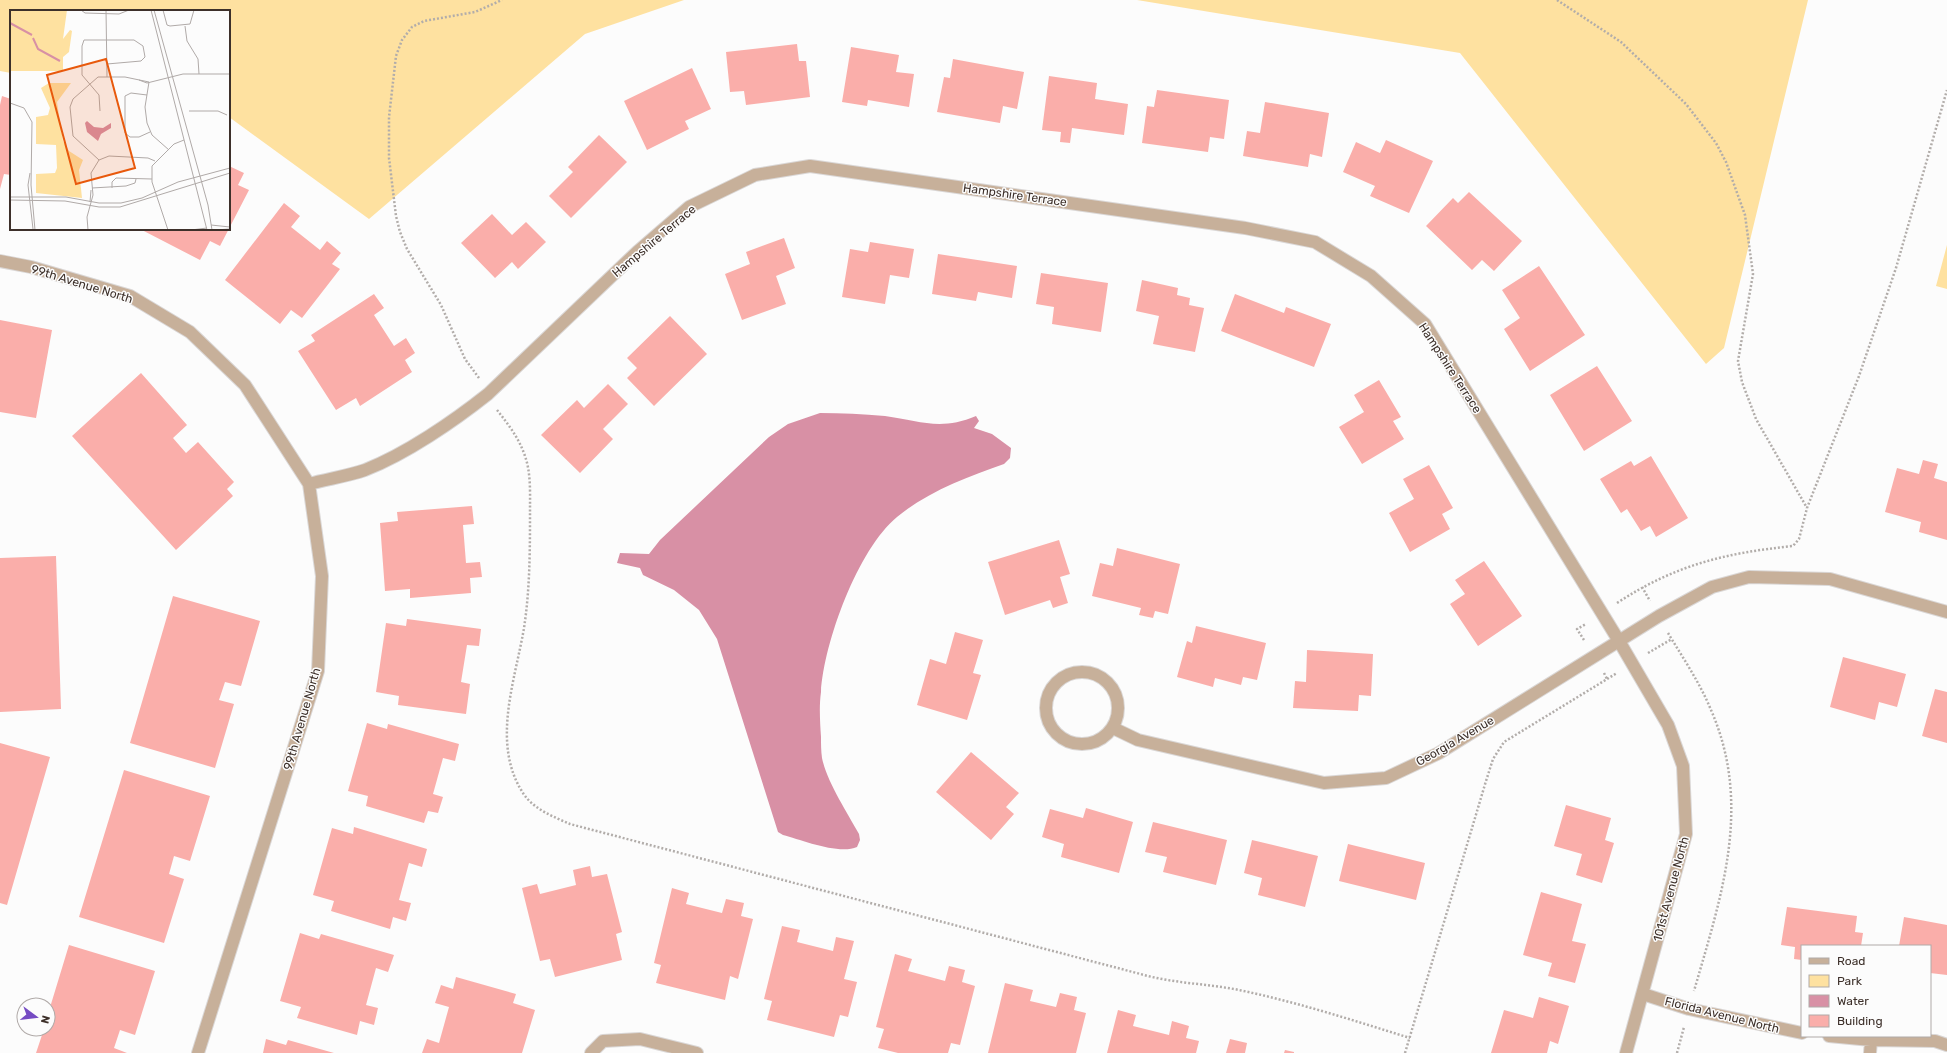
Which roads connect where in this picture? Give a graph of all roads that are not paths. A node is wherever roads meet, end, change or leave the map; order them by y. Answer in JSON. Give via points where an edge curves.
{"nodes":[{"id":1,"x":0,"y":262,"type":"edge"},
{"id":2,"x":309,"y":484,"type":"junction"},
{"id":3,"x":1947,"y":612,"type":"edge"},
{"id":4,"x":1619,"y":641,"type":"junction"},
{"id":5,"x":1113,"y":728,"type":"junction"},
{"id":6,"x":1643,"y":994,"type":"junction"},
{"id":7,"x":1801,"y":1033,"type":"edge"},
{"id":8,"x":1840,"y":1037,"type":"edge"},
{"id":9,"x":1871,"y":1040,"type":"junction"},
{"id":10,"x":1947,"y":1045,"type":"edge"},
{"id":11,"x":198,"y":1053,"type":"edge"},
{"id":12,"x":591,"y":1053,"type":"edge"},
{"id":13,"x":697,"y":1053,"type":"edge"},
{"id":14,"x":1626,"y":1053,"type":"edge"},
{"id":15,"x":1870,"y":1053,"type":"edge"}],
"edges":[{"from":1,"to":2,"type":"street","name":"99th Avenue North","via":[[31,267],[130,296],[190,332],[246,385]]},
{"from":2,"to":4,"type":"street","name":"Hampshire Terrace","via":[[365,470],[406,449],[466,411],[488,394],[637,252],[690,207],[756,175],[810,166],[1245,228],[1315,242],[1371,276],[1425,324]]},
{"from":2,"to":11,"type":"street","name":"99th Avenue North","via":[[322,576],[318,671]]},
{"from":3,"to":4,"type":"street","name":"Georgia Avenue","via":[[1830,579],[1749,577],[1712,587]]},
{"from":4,"to":5,"type":"street","name":"Georgia Avenue","via":[[1439,753],[1386,778],[1324,783],[1138,740]]},
{"from":4,"to":6,"type":"street","name":"101st Avenue North","via":[[1668,725],[1683,766],[1686,834]]},
{"from":5,"to":5,"type":"street","via":[[1095,742],[1072,743],[1062,738],[1053,730],[1048,720],[1046,708],[1053,686],[1074,673],[1098,675],[1108,682],[1115,692],[1118,716]]},
{"from":6,"to":7,"type":"street","name":"Florida Avenue North","via":[[1689,1008]]},
{"from":6,"to":14,"type":"street","name":"101st Avenue North"},
{"from":8,"to":9,"type":"street"},
{"from":9,"to":10,"type":"street","via":[[1934,1041]]},
{"from":9,"to":15,"type":"street"},
{"from":12,"to":13,"type":"street","via":[[603,1041],[640,1039]]}]}
